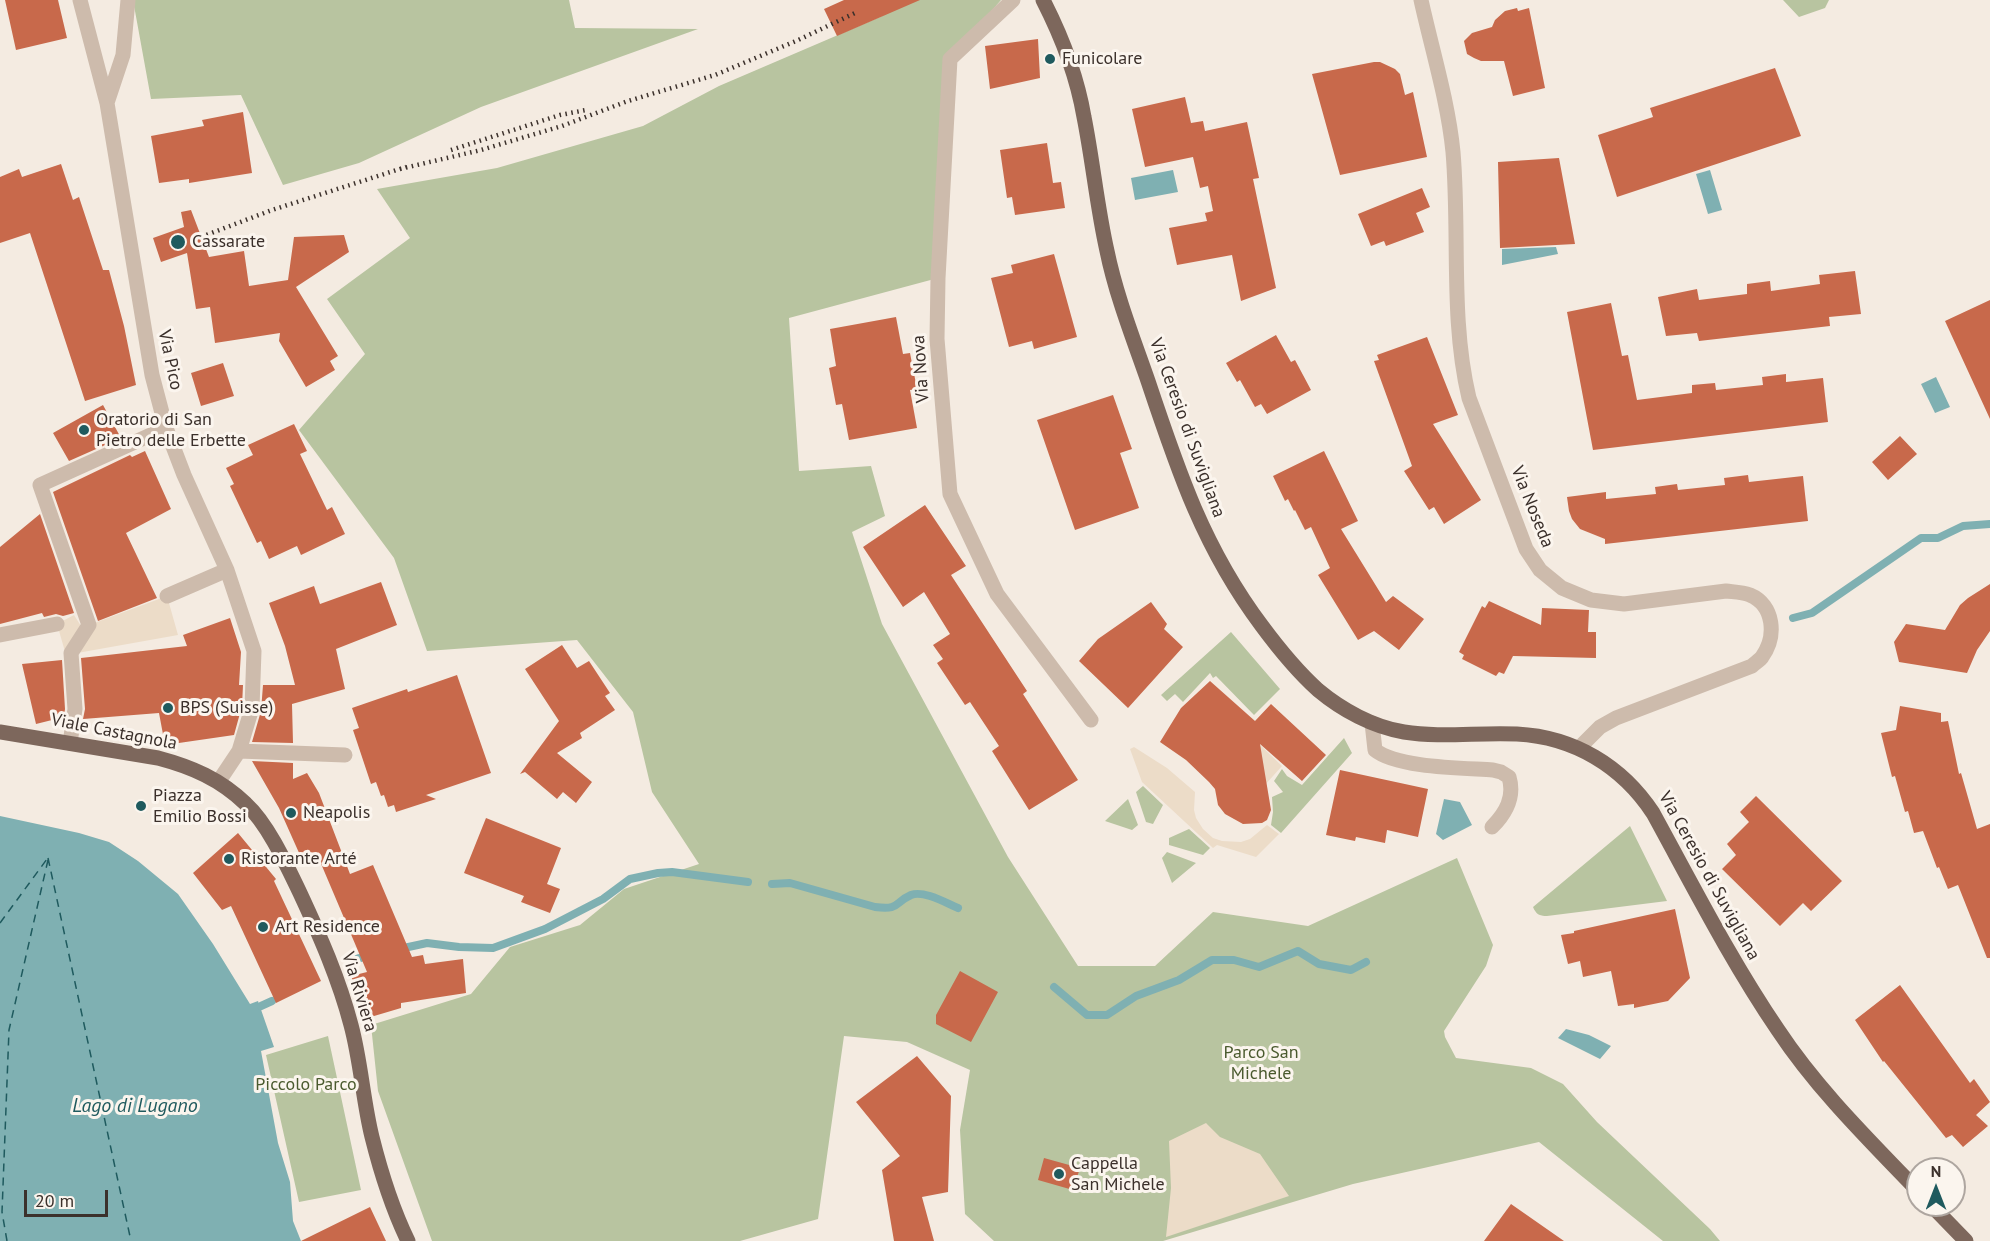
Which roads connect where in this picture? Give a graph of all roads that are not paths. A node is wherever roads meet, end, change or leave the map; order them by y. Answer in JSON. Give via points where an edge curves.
{"nodes":[{"id":1,"x":80,"y":0,"type":"edge"},
{"id":2,"x":128,"y":0,"type":"edge"},
{"id":3,"x":1013,"y":0,"type":"edge"},
{"id":4,"x":1043,"y":0,"type":"edge"},
{"id":5,"x":1421,"y":0,"type":"edge"},
{"id":6,"x":107,"y":103,"type":"junction"},
{"id":7,"x":166,"y":428,"type":"junction"},
{"id":8,"x":227,"y":570,"type":"junction"},
{"id":9,"x":167,"y":596,"type":"dead end"},
{"id":10,"x":57,"y":624,"type":"dead end"},
{"id":11,"x":0,"y":635,"type":"edge"},
{"id":12,"x":1091,"y":720,"type":"dead end"},
{"id":13,"x":1372,"y":723,"type":"junction"},
{"id":14,"x":0,"y":732,"type":"edge"},
{"id":15,"x":70,"y":743,"type":"junction"},
{"id":16,"x":1579,"y":748,"type":"junction"},
{"id":17,"x":239,"y":751,"type":"junction"},
{"id":18,"x":345,"y":755,"type":"dead end"},
{"id":19,"x":219,"y":781,"type":"junction"},
{"id":20,"x":1492,"y":827,"type":"dead end"},
{"id":21,"x":1906,"y":1178,"type":"edge"},
{"id":22,"x":1943,"y":1217,"type":"edge"},
{"id":23,"x":408,"y":1241,"type":"edge"},
{"id":24,"x":1966,"y":1241,"type":"edge"}],
"edges":[{"from":1,"to":6,"type":"street","name":"Via Pico"},
{"from":2,"to":6,"type":"street","via":[[123,56]]},
{"from":3,"to":12,"type":"street","name":"Via Nova","via":[[950,59],[937,339],[951,494],[997,594]]},
{"from":4,"to":13,"type":"main road","name":"Via Ceresio di Suvigliana","via":[[1068,56],[1084,115],[1101,224],[1115,283],[1180,477],[1199,520],[1245,603],[1276,645],[1319,690]]},
{"from":5,"to":16,"type":"street","name":"Via Noseda","via":[[1452,150],[1464,375],[1518,533],[1532,560],[1562,588],[1590,600],[1623,604],[1738,592],[1764,604],[1771,620],[1769,642],[1752,666],[1616,718],[1600,727]]},
{"from":6,"to":7,"type":"street","name":"Via Pico","via":[[152,375]]},
{"from":7,"to":8,"type":"street","name":"Via Pico"},
{"from":7,"to":15,"type":"street","via":[[40,485],[89,625],[71,653],[75,709]]},
{"from":8,"to":9,"type":"street"},
{"from":8,"to":17,"type":"street","name":"Via Pico","via":[[254,651],[252,708]]},
{"from":10,"to":11,"type":"street"},
{"from":13,"to":16,"type":"main road","name":"Via Ceresio di Suvigliana","via":[[1428,735],[1519,734]]},
{"from":13,"to":20,"type":"street","via":[[1375,750],[1388,758],[1494,770],[1509,777],[1507,808]]},
{"from":14,"to":15,"type":"main road","name":"Viale Castagnola"},
{"from":15,"to":19,"type":"main road","name":"Viale Castagnola","via":[[158,758]]},
{"from":16,"to":21,"type":"main road","name":"Via Ceresio di Suvigliana","via":[[1597,757],[1641,794],[1734,962],[1779,1032],[1839,1108]]},
{"from":17,"to":18,"type":"street"},
{"from":17,"to":19,"type":"street","name":"Via Pico"},
{"from":19,"to":23,"type":"main road","name":"Via Riviera","via":[[248,806],[269,835],[317,931],[352,1027],[372,1137]]},
{"from":22,"to":24,"type":"main road"}]}
